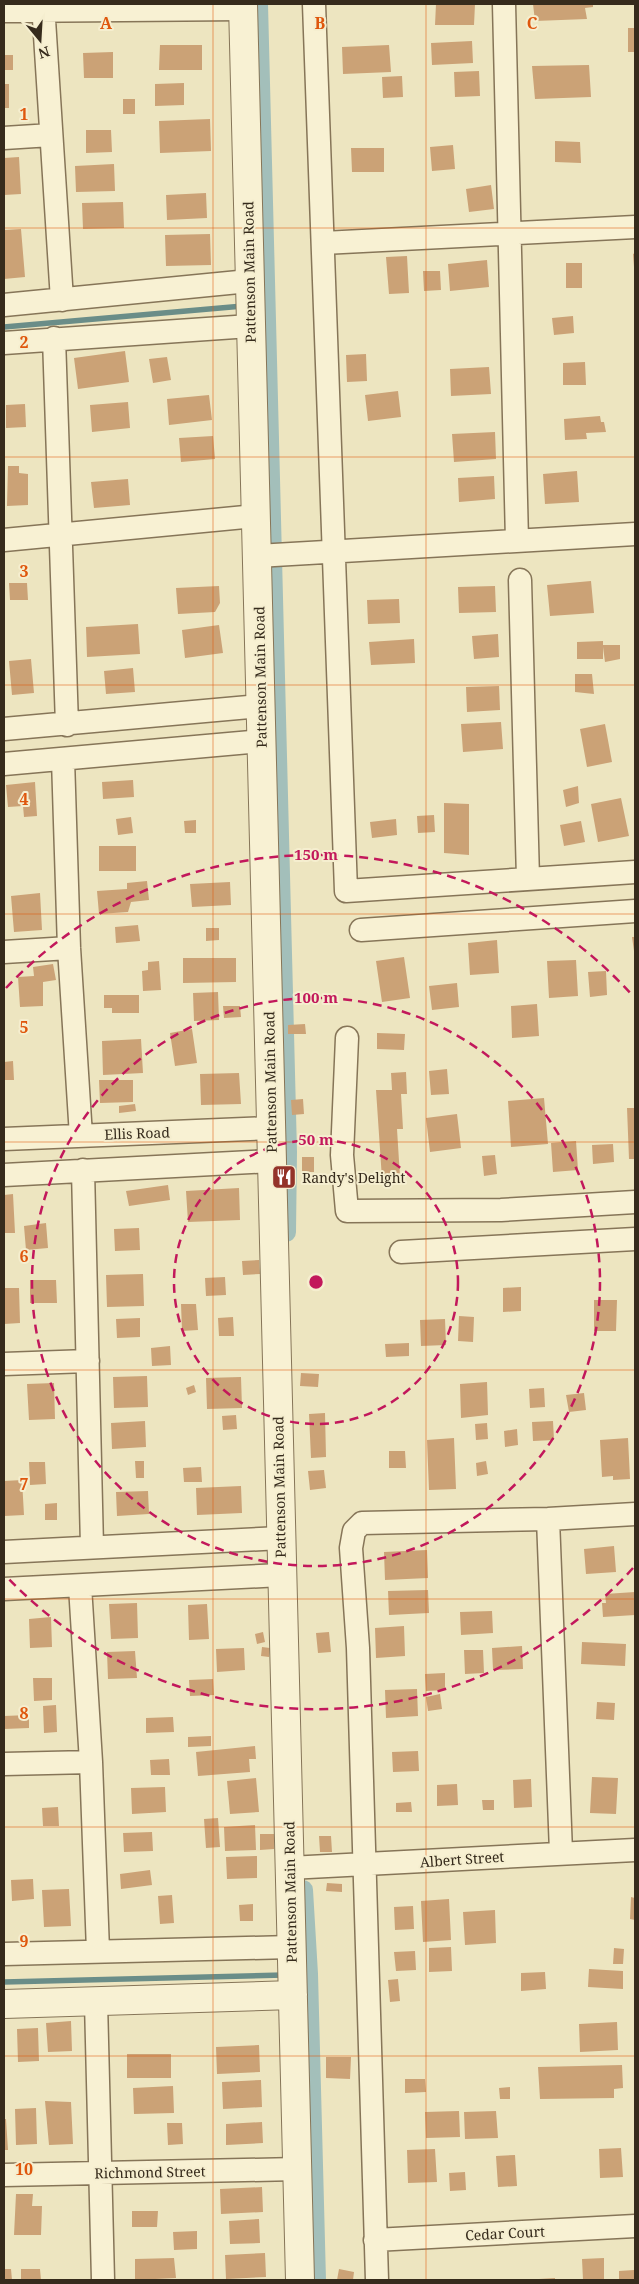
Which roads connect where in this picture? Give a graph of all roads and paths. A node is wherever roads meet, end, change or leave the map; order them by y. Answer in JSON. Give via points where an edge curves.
{"nodes":[{"id":1,"x":314,"y":4,"type":"edge"},
{"id":2,"x":504,"y":4,"type":"edge"},
{"id":3,"x":243,"y":6,"type":"edge"},
{"id":4,"x":43,"y":7,"type":"edge"},
{"id":5,"x":4,"y":11,"type":"edge"},
{"id":6,"x":51,"y":135,"type":"junction"},
{"id":7,"x":4,"y":138,"type":"edge"},
{"id":8,"x":635,"y":227,"type":"edge"},
{"id":9,"x":509,"y":234,"type":"junction"},
{"id":10,"x":322,"y":243,"type":"junction"},
{"id":11,"x":62,"y":300,"type":"junction"},
{"id":12,"x":250,"y":304,"type":"junction"},
{"id":13,"x":4,"y":305,"type":"edge"},
{"id":14,"x":54,"y":338,"type":"junction"},
{"id":15,"x":4,"y":343,"type":"edge"},
{"id":16,"x":256,"y":516,"type":"junction"},
{"id":17,"x":62,"y":534,"type":"junction"},
{"id":18,"x":635,"y":534,"type":"edge"},
{"id":19,"x":4,"y":540,"type":"edge"},
{"id":20,"x":517,"y":541,"type":"junction"},
{"id":21,"x":330,"y":553,"type":"junction"},
{"id":22,"x":261,"y":556,"type":"junction"},
{"id":23,"x":520,"y":580,"type":"dead end"},
{"id":24,"x":260,"y":706,"type":"junction"},
{"id":25,"x":67,"y":724,"type":"junction"},
{"id":26,"x":4,"y":728,"type":"edge"},
{"id":27,"x":261,"y":741,"type":"junction"},
{"id":28,"x":63,"y":759,"type":"junction"},
{"id":29,"x":4,"y":764,"type":"edge"},
{"id":30,"x":635,"y":872,"type":"edge"},
{"id":31,"x":528,"y":879,"type":"junction"},
{"id":32,"x":635,"y":911,"type":"edge"},
{"id":33,"x":361,"y":930,"type":"dead end"},
{"id":34,"x":69,"y":948,"type":"junction"},
{"id":35,"x":4,"y":952,"type":"edge"},
{"id":36,"x":347,"y":1038,"type":"dead end"},
{"id":37,"x":271,"y":1128,"type":"junction"},
{"id":38,"x":81,"y":1136,"type":"junction"},
{"id":39,"x":4,"y":1138,"type":"edge"},
{"id":40,"x":272,"y":1161,"type":"junction"},
{"id":41,"x":83,"y":1170,"type":"junction"},
{"id":42,"x":4,"y":1175,"type":"edge"},
{"id":43,"x":635,"y":1202,"type":"edge"},
{"id":44,"x":576,"y":1206,"type":"junction"},
{"id":45,"x":635,"y":1239,"type":"edge"},
{"id":46,"x":578,"y":1242,"type":"junction"},
{"id":47,"x":401,"y":1252,"type":"dead end"},
{"id":48,"x":88,"y":1361,"type":"junction"},
{"id":49,"x":4,"y":1364,"type":"edge"},
{"id":50,"x":635,"y":1514,"type":"edge"},
{"id":51,"x":548,"y":1519,"type":"junction"},
{"id":52,"x":92,"y":1547,"type":"junction"},
{"id":53,"x":4,"y":1552,"type":"edge"},
{"id":54,"x":281,"y":1559,"type":"junction"},
{"id":55,"x":80,"y":1586,"type":"junction"},
{"id":56,"x":4,"y":1589,"type":"edge"},
{"id":57,"x":91,"y":1762,"type":"junction"},
{"id":58,"x":4,"y":1764,"type":"edge"},
{"id":59,"x":635,"y":1850,"type":"edge"},
{"id":60,"x":561,"y":1852,"type":"junction"},
{"id":61,"x":363,"y":1865,"type":"junction"},
{"id":62,"x":302,"y":1868,"type":"junction"},
{"id":63,"x":291,"y":1948,"type":"junction"},
{"id":64,"x":98,"y":1952,"type":"junction"},
{"id":65,"x":4,"y":1954,"type":"edge"},
{"id":66,"x":293,"y":1995,"type":"junction"},
{"id":67,"x":96,"y":2002,"type":"junction"},
{"id":68,"x":4,"y":2004,"type":"edge"},
{"id":69,"x":297,"y":2169,"type":"junction"},
{"id":70,"x":99,"y":2173,"type":"junction"},
{"id":71,"x":4,"y":2174,"type":"edge"},
{"id":72,"x":635,"y":2226,"type":"edge"},
{"id":73,"x":374,"y":2240,"type":"junction"},
{"id":74,"x":102,"y":2280,"type":"edge"},
{"id":75,"x":300,"y":2280,"type":"edge"},
{"id":76,"x":377,"y":2280,"type":"edge"}],
"edges":[{"from":1,"to":10,"type":"street"},
{"from":2,"to":9,"type":"street"},
{"from":3,"to":4,"type":"street"},
{"from":3,"to":12,"type":"street","name":"Pattenson Main Road"},
{"from":4,"to":5,"type":"street"},
{"from":4,"to":6,"type":"street"},
{"from":6,"to":7,"type":"street"},
{"from":6,"to":11,"type":"street"},
{"from":8,"to":9,"type":"street"},
{"from":9,"to":10,"type":"street"},
{"from":9,"to":20,"type":"street"},
{"from":10,"to":21,"type":"street"},
{"from":11,"to":12,"type":"street"},
{"from":11,"to":13,"type":"street"},
{"from":12,"to":14,"type":"street"},
{"from":12,"to":16,"type":"street","name":"Pattenson Main Road"},
{"from":14,"to":15,"type":"street"},
{"from":14,"to":17,"type":"street"},
{"from":16,"to":17,"type":"street"},
{"from":16,"to":22,"type":"street","name":"Pattenson Main Road"},
{"from":17,"to":19,"type":"street"},
{"from":17,"to":25,"type":"street"},
{"from":18,"to":20,"type":"street"},
{"from":20,"to":21,"type":"street"},
{"from":21,"to":22,"type":"street"},
{"from":21,"to":31,"type":"street","via":[[346,891]]},
{"from":22,"to":24,"type":"street","name":"Pattenson Main Road"},
{"from":23,"to":31,"type":"street"},
{"from":24,"to":25,"type":"street"},
{"from":24,"to":27,"type":"street","name":"Pattenson Main Road"},
{"from":25,"to":26,"type":"street"},
{"from":27,"to":28,"type":"street"},
{"from":27,"to":37,"type":"street","name":"Pattenson Main Road"},
{"from":28,"to":29,"type":"street"},
{"from":28,"to":34,"type":"street"},
{"from":30,"to":31,"type":"street"},
{"from":32,"to":33,"type":"street"},
{"from":34,"to":35,"type":"street"},
{"from":34,"to":38,"type":"street"},
{"from":36,"to":44,"type":"street","via":[[342,1146],[347,1211]]},
{"from":37,"to":38,"type":"street","name":"Ellis Road"},
{"from":37,"to":40,"type":"street","name":"Pattenson Main Road"},
{"from":38,"to":39,"type":"street","name":"Ellis Road"},
{"from":40,"to":41,"type":"street"},
{"from":40,"to":54,"type":"street","name":"Pattenson Main Road"},
{"from":41,"to":42,"type":"street"},
{"from":41,"to":48,"type":"street"},
{"from":43,"to":44,"type":"street"},
{"from":44,"to":46,"type":"street"},
{"from":45,"to":46,"type":"street"},
{"from":46,"to":47,"type":"street"},
{"from":48,"to":49,"type":"street"},
{"from":48,"to":52,"type":"street"},
{"from":50,"to":51,"type":"street"},
{"from":51,"to":60,"type":"street"},
{"from":51,"to":61,"type":"street","via":[[362,1523],[354,1531],[351,1548],[358,1648]]},
{"from":52,"to":53,"type":"street"},
{"from":52,"to":54,"type":"street"},
{"from":54,"to":55,"type":"street"},
{"from":54,"to":62,"type":"street","name":"Pattenson Main Road"},
{"from":55,"to":56,"type":"street"},
{"from":55,"to":57,"type":"street"},
{"from":57,"to":58,"type":"street"},
{"from":57,"to":64,"type":"street"},
{"from":59,"to":60,"type":"street","name":"Albert Street"},
{"from":60,"to":61,"type":"street","name":"Albert Street"},
{"from":61,"to":62,"type":"street","name":"Albert Street"},
{"from":61,"to":73,"type":"street"},
{"from":62,"to":63,"type":"street","name":"Pattenson Main Road"},
{"from":63,"to":64,"type":"street"},
{"from":63,"to":66,"type":"street","name":"Pattenson Main Road"},
{"from":64,"to":65,"type":"street"},
{"from":66,"to":67,"type":"street"},
{"from":66,"to":69,"type":"street","name":"Pattenson Main Road"},
{"from":67,"to":68,"type":"street"},
{"from":67,"to":70,"type":"street"},
{"from":69,"to":70,"type":"street","name":"Richmond Street"},
{"from":69,"to":75,"type":"street","name":"Pattenson Main Road"},
{"from":70,"to":71,"type":"street","name":"Richmond Street"},
{"from":70,"to":74,"type":"street"},
{"from":72,"to":73,"type":"street","name":"Cedar Court"},
{"from":73,"to":76,"type":"street"}]}
